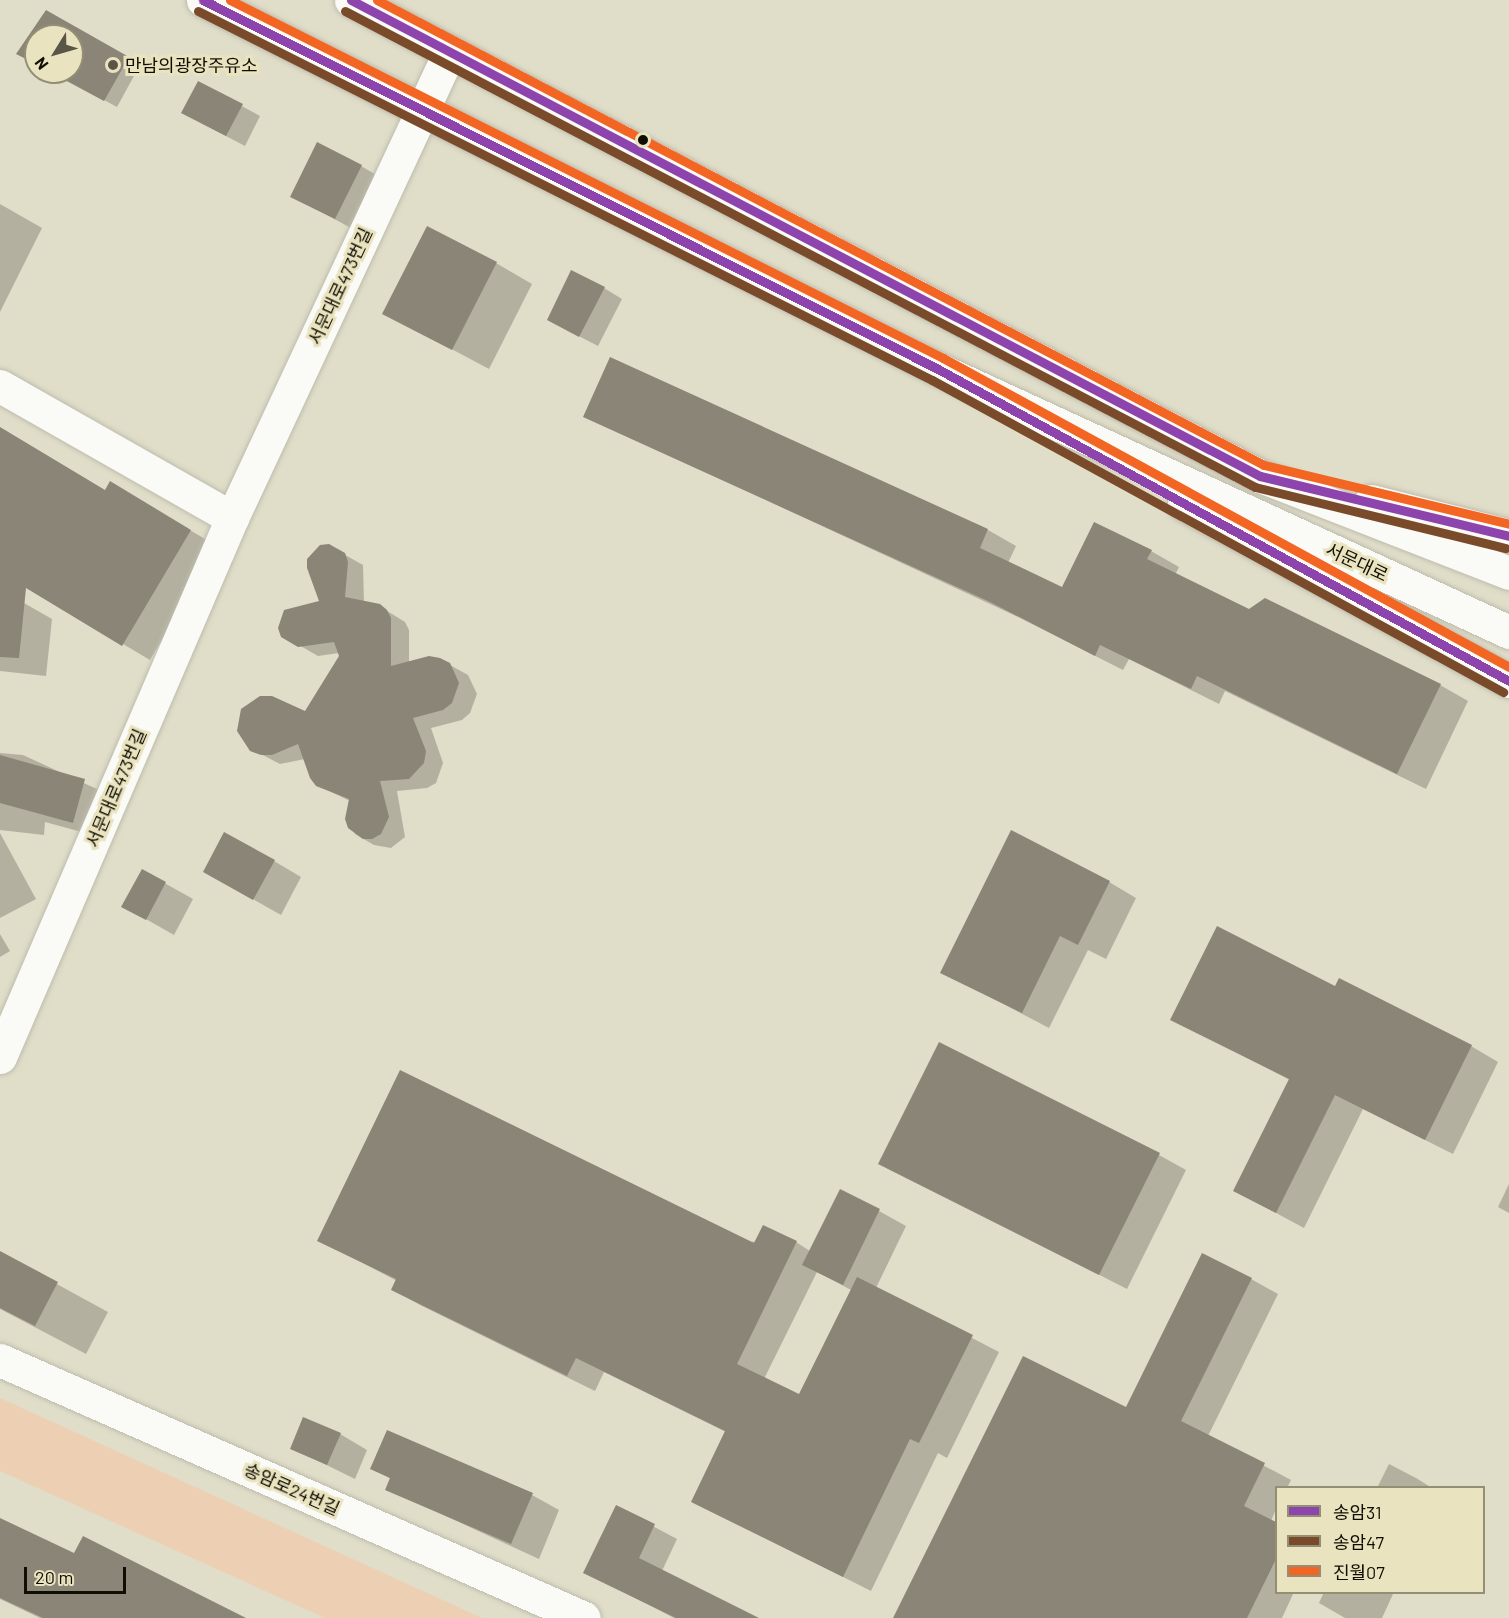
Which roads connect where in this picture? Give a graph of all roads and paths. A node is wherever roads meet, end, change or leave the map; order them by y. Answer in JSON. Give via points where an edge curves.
{"nodes":[{"id":1,"x":202,"y":0,"type":"edge"},
{"id":2,"x":351,"y":0,"type":"edge"},
{"id":3,"x":449,"y":54,"type":"junction"},
{"id":4,"x":421,"y":113,"type":"junction"},
{"id":5,"x":938,"y":369,"type":"junction"},
{"id":6,"x":0,"y":386,"type":"edge"},
{"id":7,"x":1260,"y":476,"type":"junction"},
{"id":8,"x":231,"y":518,"type":"junction"},
{"id":9,"x":1509,"y":536,"type":"edge"},
{"id":10,"x":1509,"y":573,"type":"edge"},
{"id":11,"x":1509,"y":632,"type":"edge"},
{"id":12,"x":1509,"y":681,"type":"edge"},
{"id":13,"x":0,"y":1057,"type":"edge"},
{"id":14,"x":0,"y":1359,"type":"edge"},
{"id":15,"x":584,"y":1618,"type":"edge"}],
"edges":[{"from":1,"to":4,"type":"main road","name":"서문대로"},
{"from":2,"to":3,"type":"main road"},
{"from":3,"to":4,"type":"main road","name":"서문대로473번길"},
{"from":3,"to":7,"type":"main road"},
{"from":4,"to":5,"type":"main road","name":"서문대로"},
{"from":4,"to":8,"type":"main road","name":"서문대로473번길"},
{"from":5,"to":11,"type":"main road","name":"서문대로"},
{"from":5,"to":12,"type":"main road"},
{"from":6,"to":8,"type":"main road"},
{"from":7,"to":9,"type":"main road"},
{"from":7,"to":10,"type":"main road"},
{"from":8,"to":13,"type":"main road","name":"서문대로473번길"},
{"from":14,"to":15,"type":"main road","name":"송암로24번길"}]}
